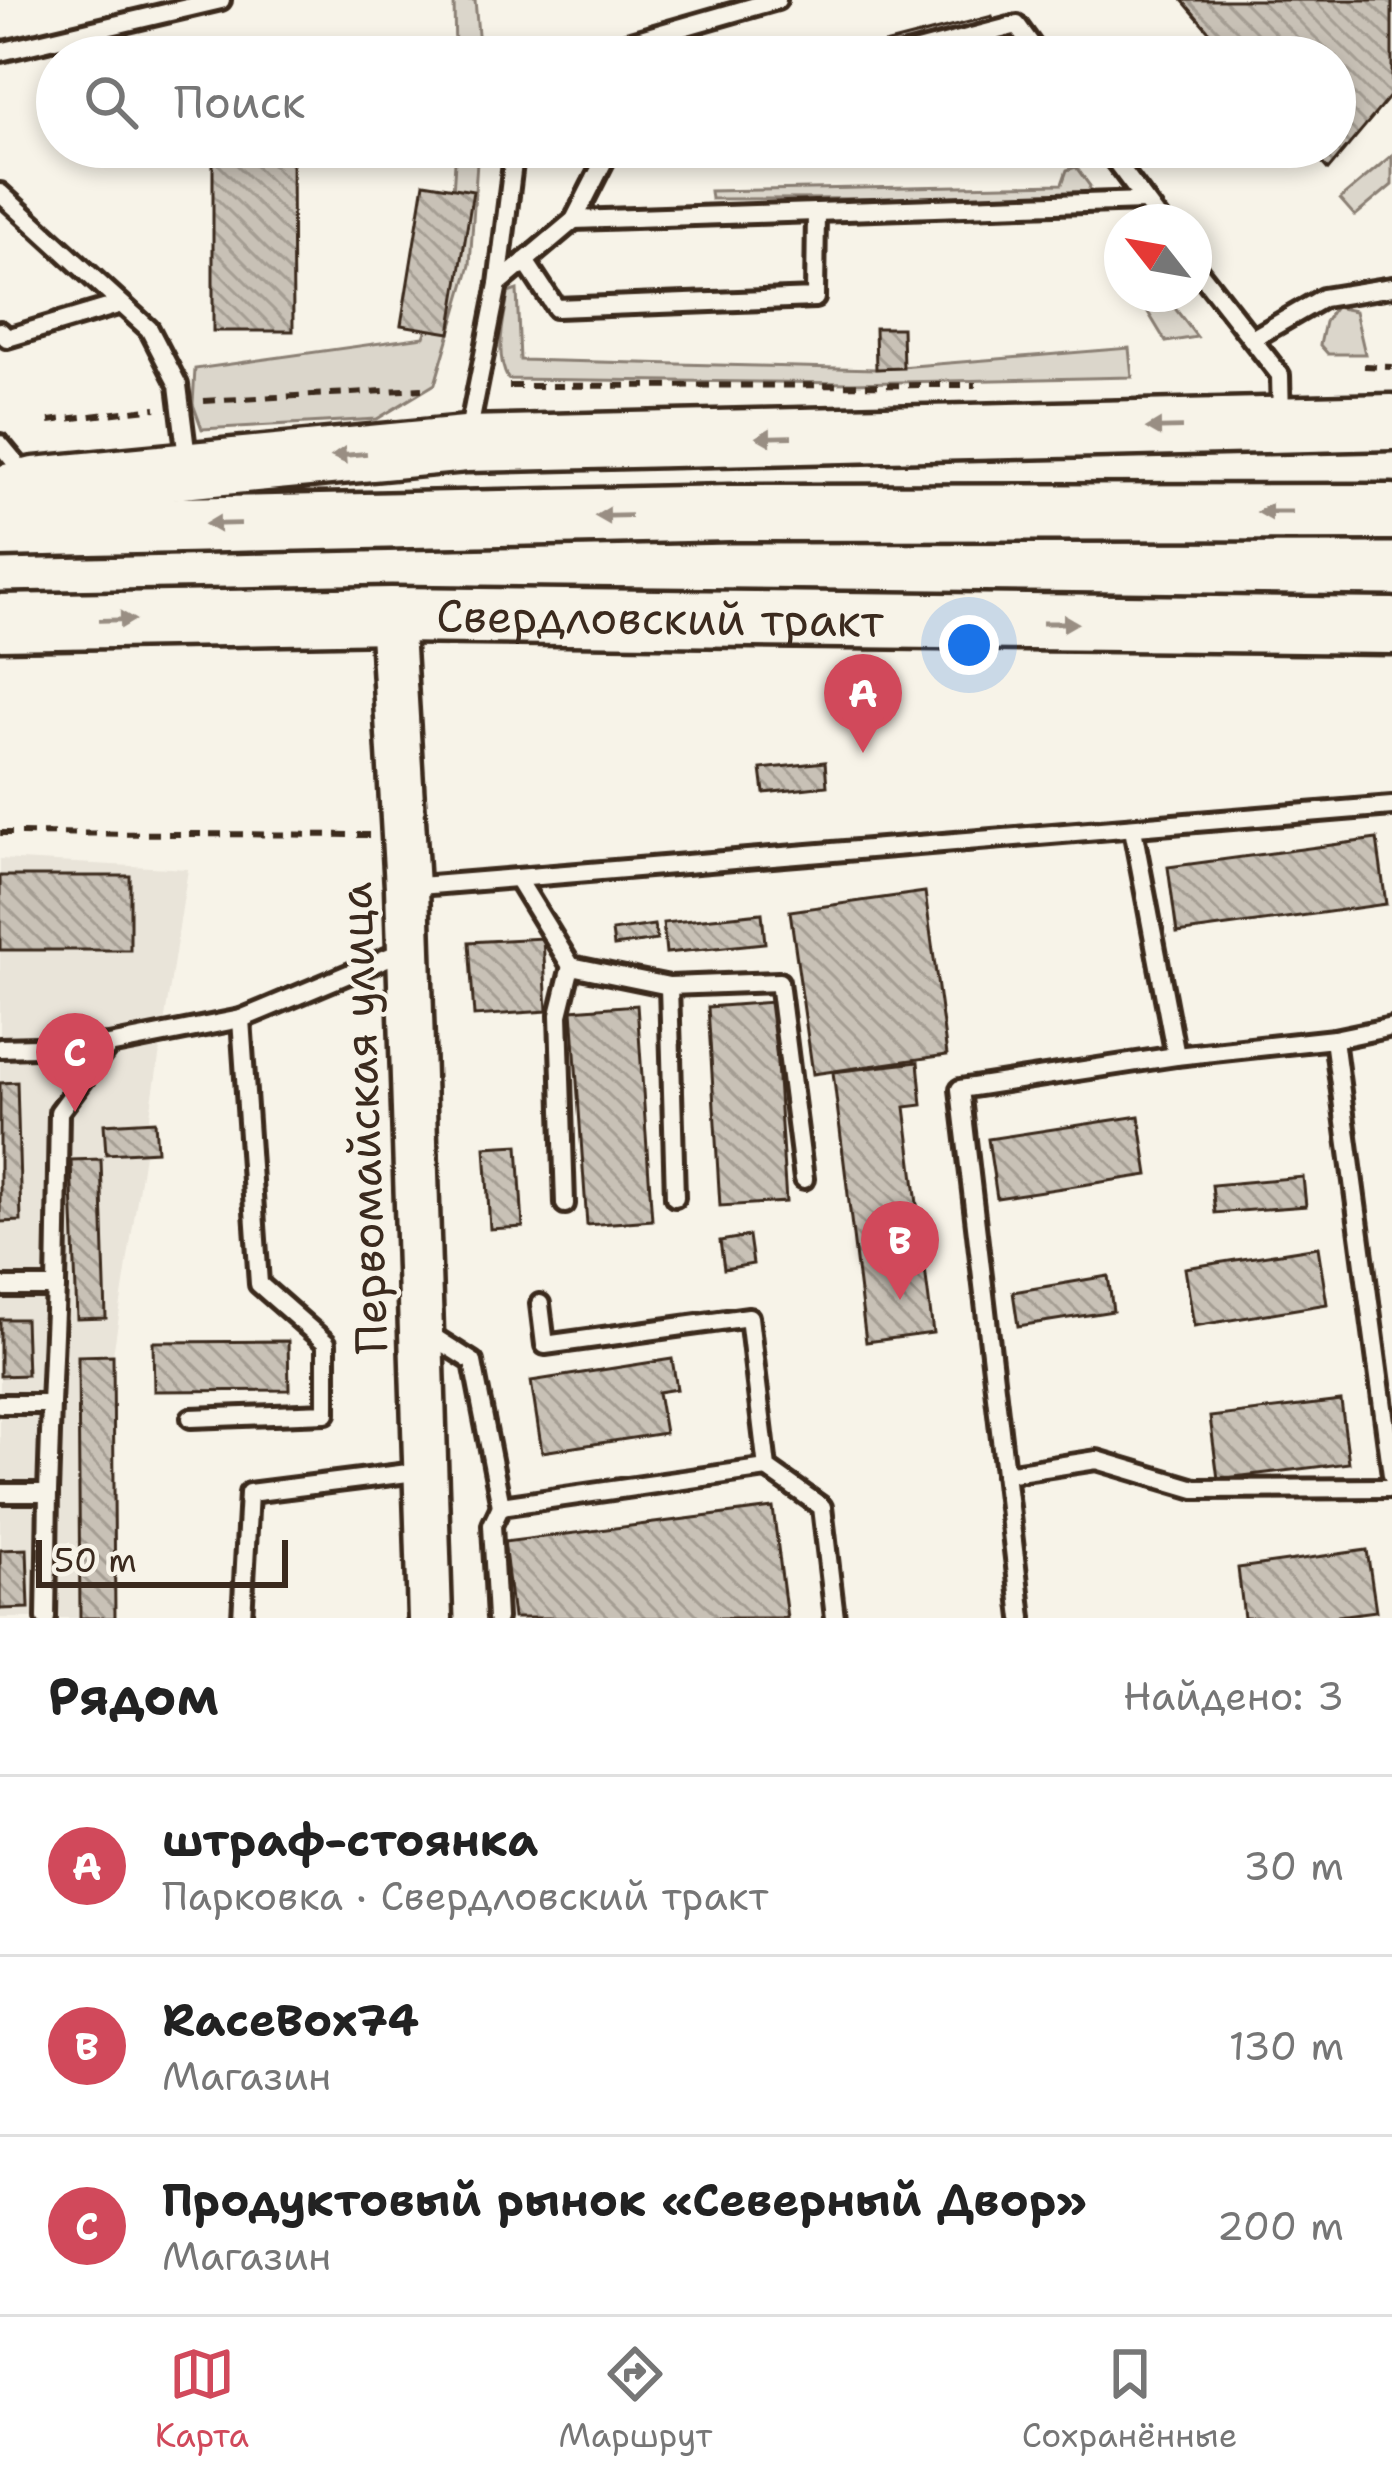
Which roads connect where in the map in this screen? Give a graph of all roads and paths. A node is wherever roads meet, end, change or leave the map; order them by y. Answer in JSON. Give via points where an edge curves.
{"nodes":[{"id":1,"x":221,"y":0,"type":"edge"},
{"id":2,"x":776,"y":0,"type":"edge"},
{"id":3,"x":68,"y":36,"type":"edge"},
{"id":4,"x":651,"y":36,"type":"edge"},
{"id":5,"x":975,"y":36,"type":"edge"},
{"id":6,"x":1025,"y":36,"type":"edge"},
{"id":7,"x":36,"y":44,"type":"edge"},
{"id":8,"x":0,"y":52,"type":"edge"},
{"id":9,"x":511,"y":168,"type":"edge"},
{"id":10,"x":600,"y":168,"type":"edge"},
{"id":11,"x":1120,"y":168,"type":"edge"},
{"id":12,"x":0,"y":193,"type":"edge"},
{"id":13,"x":1144,"y":201,"type":"junction"},
{"id":14,"x":1146,"y":204,"type":"edge"},
{"id":15,"x":816,"y":212,"type":"junction"},
{"id":16,"x":574,"y":220,"type":"junction"},
{"id":17,"x":525,"y":261,"type":"junction"},
{"id":18,"x":497,"y":284,"type":"junction"},
{"id":19,"x":1392,"y":287,"type":"edge"},
{"id":20,"x":1212,"y":288,"type":"edge"},
{"id":21,"x":121,"y":304,"type":"junction"},
{"id":22,"x":0,"y":331,"type":"edge"},
{"id":23,"x":1252,"y":339,"type":"junction"},
{"id":24,"x":1364,"y":366,"type":"dead end"},
{"id":25,"x":1392,"y":367,"type":"edge"},
{"id":26,"x":994,"y":385,"type":"dead end"},
{"id":27,"x":509,"y":386,"type":"dead end"},
{"id":28,"x":422,"y":389,"type":"dead end"},
{"id":29,"x":198,"y":402,"type":"dead end"},
{"id":30,"x":155,"y":407,"type":"dead end"},
{"id":31,"x":49,"y":421,"type":"dead end"},
{"id":32,"x":1392,"y":422,"type":"edge"},
{"id":33,"x":1281,"y":425,"type":"junction"},
{"id":34,"x":466,"y":444,"type":"junction"},
{"id":35,"x":0,"y":445,"type":"edge"},
{"id":36,"x":189,"y":470,"type":"junction"},
{"id":37,"x":17,"y":489,"type":"edge"},
{"id":38,"x":1392,"y":512,"type":"edge"},
{"id":39,"x":0,"y":530,"type":"edge"},
{"id":40,"x":391,"y":615,"type":"junction"},
{"id":41,"x":0,"y":622,"type":"edge"},
{"id":42,"x":1392,"y":626,"type":"edge"},
{"id":43,"x":1392,"y":806,"type":"edge"},
{"id":44,"x":1133,"y":829,"type":"junction"},
{"id":45,"x":0,"y":832,"type":"edge"},
{"id":46,"x":404,"y":836,"type":"junction"},
{"id":47,"x":517,"y":878,"type":"junction"},
{"id":48,"x":407,"y":887,"type":"junction"},
{"id":49,"x":409,"y":949,"type":"junction"},
{"id":50,"x":571,"y":966,"type":"junction"},
{"id":51,"x":669,"y":986,"type":"junction"},
{"id":52,"x":241,"y":1018,"type":"junction"},
{"id":53,"x":1392,"y":1027,"type":"edge"},
{"id":54,"x":1334,"y":1040,"type":"junction"},
{"id":55,"x":109,"y":1045,"type":"junction"},
{"id":56,"x":0,"y":1048,"type":"edge"},
{"id":57,"x":1175,"y":1056,"type":"junction"},
{"id":58,"x":804,"y":1179,"type":"dead end"},
{"id":59,"x":675,"y":1197,"type":"dead end"},
{"id":60,"x":566,"y":1204,"type":"dead end"},
{"id":61,"x":0,"y":1287,"type":"edge"},
{"id":62,"x":56,"y":1287,"type":"junction"},
{"id":63,"x":540,"y":1304,"type":"dead end"},
{"id":64,"x":421,"y":1329,"type":"junction"},
{"id":65,"x":0,"y":1404,"type":"edge"},
{"id":66,"x":51,"y":1404,"type":"junction"},
{"id":67,"x":191,"y":1418,"type":"dead end"},
{"id":68,"x":767,"y":1468,"type":"junction"},
{"id":69,"x":425,"y":1471,"type":"junction"},
{"id":70,"x":1005,"y":1474,"type":"junction"},
{"id":71,"x":1392,"y":1475,"type":"edge"},
{"id":72,"x":1392,"y":1488,"type":"edge"},
{"id":73,"x":0,"y":1493,"type":"edge"},
{"id":74,"x":48,"y":1493,"type":"junction"},
{"id":75,"x":501,"y":1506,"type":"junction"},
{"id":76,"x":46,"y":1618,"type":"edge"},
{"id":77,"x":242,"y":1618,"type":"edge"},
{"id":78,"x":430,"y":1618,"type":"edge"},
{"id":79,"x":497,"y":1618,"type":"edge"},
{"id":80,"x":836,"y":1618,"type":"edge"},
{"id":81,"x":1022,"y":1618,"type":"edge"}],
"edges":[{"from":1,"to":3,"type":"lane"},
{"from":2,"to":4,"type":"lane"},
{"from":5,"to":6,"type":"lane","via":[[1017,25]]},
{"from":7,"to":8,"type":"lane"},
{"from":9,"to":18,"type":"lane"},
{"from":10,"to":16,"type":"lane"},
{"from":11,"to":13,"type":"lane"},
{"from":12,"to":21,"type":"lane"},
{"from":13,"to":14,"type":"lane"},
{"from":13,"to":15,"type":"lane"},
{"from":15,"to":16,"type":"lane"},
{"from":15,"to":17,"type":"lane","via":[[815,298],[556,308]]},
{"from":16,"to":17,"type":"lane"},
{"from":17,"to":18,"type":"lane"},
{"from":18,"to":34,"type":"lane"},
{"from":19,"to":23,"type":"lane","via":[[1323,298]]},
{"from":20,"to":23,"type":"lane"},
{"from":21,"to":22,"type":"lane","via":[[7,338]]},
{"from":21,"to":36,"type":"lane","via":[[149,329],[178,385]]},
{"from":23,"to":33,"type":"lane","via":[[1280,376]]},
{"from":24,"to":25,"type":"path"},
{"from":26,"to":27,"type":"path"},
{"from":28,"to":29,"type":"path"},
{"from":30,"to":31,"type":"path"},
{"from":32,"to":33,"type":"main road"},
{"from":33,"to":34,"type":"main road","one_way":true},
{"from":34,"to":36,"type":"main road","one_way":true},
{"from":35,"to":37,"type":"lane"},
{"from":36,"to":37,"type":"main road"},
{"from":38,"to":39,"type":"main road","one_way":true,"via":[[730,513]]},
{"from":41,"to":40,"type":"main road","name":"Свердловский тракт","one_way":true},
{"from":40,"to":42,"type":"main road","name":"Свердловский тракт","one_way":true},
{"from":40,"to":46,"type":"street","name":"Первомайская улица"},
{"from":43,"to":44,"type":"lane"},
{"from":44,"to":47,"type":"lane"},
{"from":44,"to":57,"type":"lane"},
{"from":45,"to":46,"type":"path"},
{"from":46,"to":48,"type":"street","name":"Первомайская улица"},
{"from":47,"to":48,"type":"lane"},
{"from":47,"to":50,"type":"lane"},
{"from":48,"to":49,"type":"street","name":"Первомайская улица"},
{"from":49,"to":52,"type":"lane"},
{"from":49,"to":64,"type":"street","name":"Первомайская улица"},
{"from":50,"to":51,"type":"lane"},
{"from":50,"to":60,"type":"lane","via":[[559,1015]]},
{"from":51,"to":58,"type":"lane","via":[[779,982]]},
{"from":51,"to":59,"type":"lane"},
{"from":52,"to":55,"type":"lane"},
{"from":52,"to":67,"type":"lane","via":[[259,1284],[326,1343],[326,1412]]},
{"from":53,"to":54,"type":"lane"},
{"from":54,"to":57,"type":"lane"},
{"from":54,"to":71,"type":"lane"},
{"from":55,"to":56,"type":"lane"},
{"from":55,"to":62,"type":"lane","via":[[59,1112]]},
{"from":57,"to":70,"type":"lane","via":[[960,1089]]},
{"from":61,"to":62,"type":"lane"},
{"from":62,"to":66,"type":"lane"},
{"from":63,"to":68,"type":"lane","via":[[545,1345],[749,1317]]},
{"from":64,"to":69,"type":"street","name":"Первомайская улица"},
{"from":64,"to":75,"type":"lane","via":[[473,1363]]},
{"from":65,"to":66,"type":"lane"},
{"from":66,"to":74,"type":"lane"},
{"from":68,"to":75,"type":"lane"},
{"from":68,"to":80,"type":"lane","via":[[822,1507]]},
{"from":69,"to":77,"type":"lane","via":[[249,1493]]},
{"from":69,"to":78,"type":"street","name":"Первомайская улица"},
{"from":70,"to":72,"type":"lane","via":[[1097,1460],[1195,1489]]},
{"from":70,"to":81,"type":"lane"},
{"from":73,"to":74,"type":"lane"},
{"from":74,"to":76,"type":"lane"},
{"from":75,"to":79,"type":"lane","via":[[492,1525]]}]}
